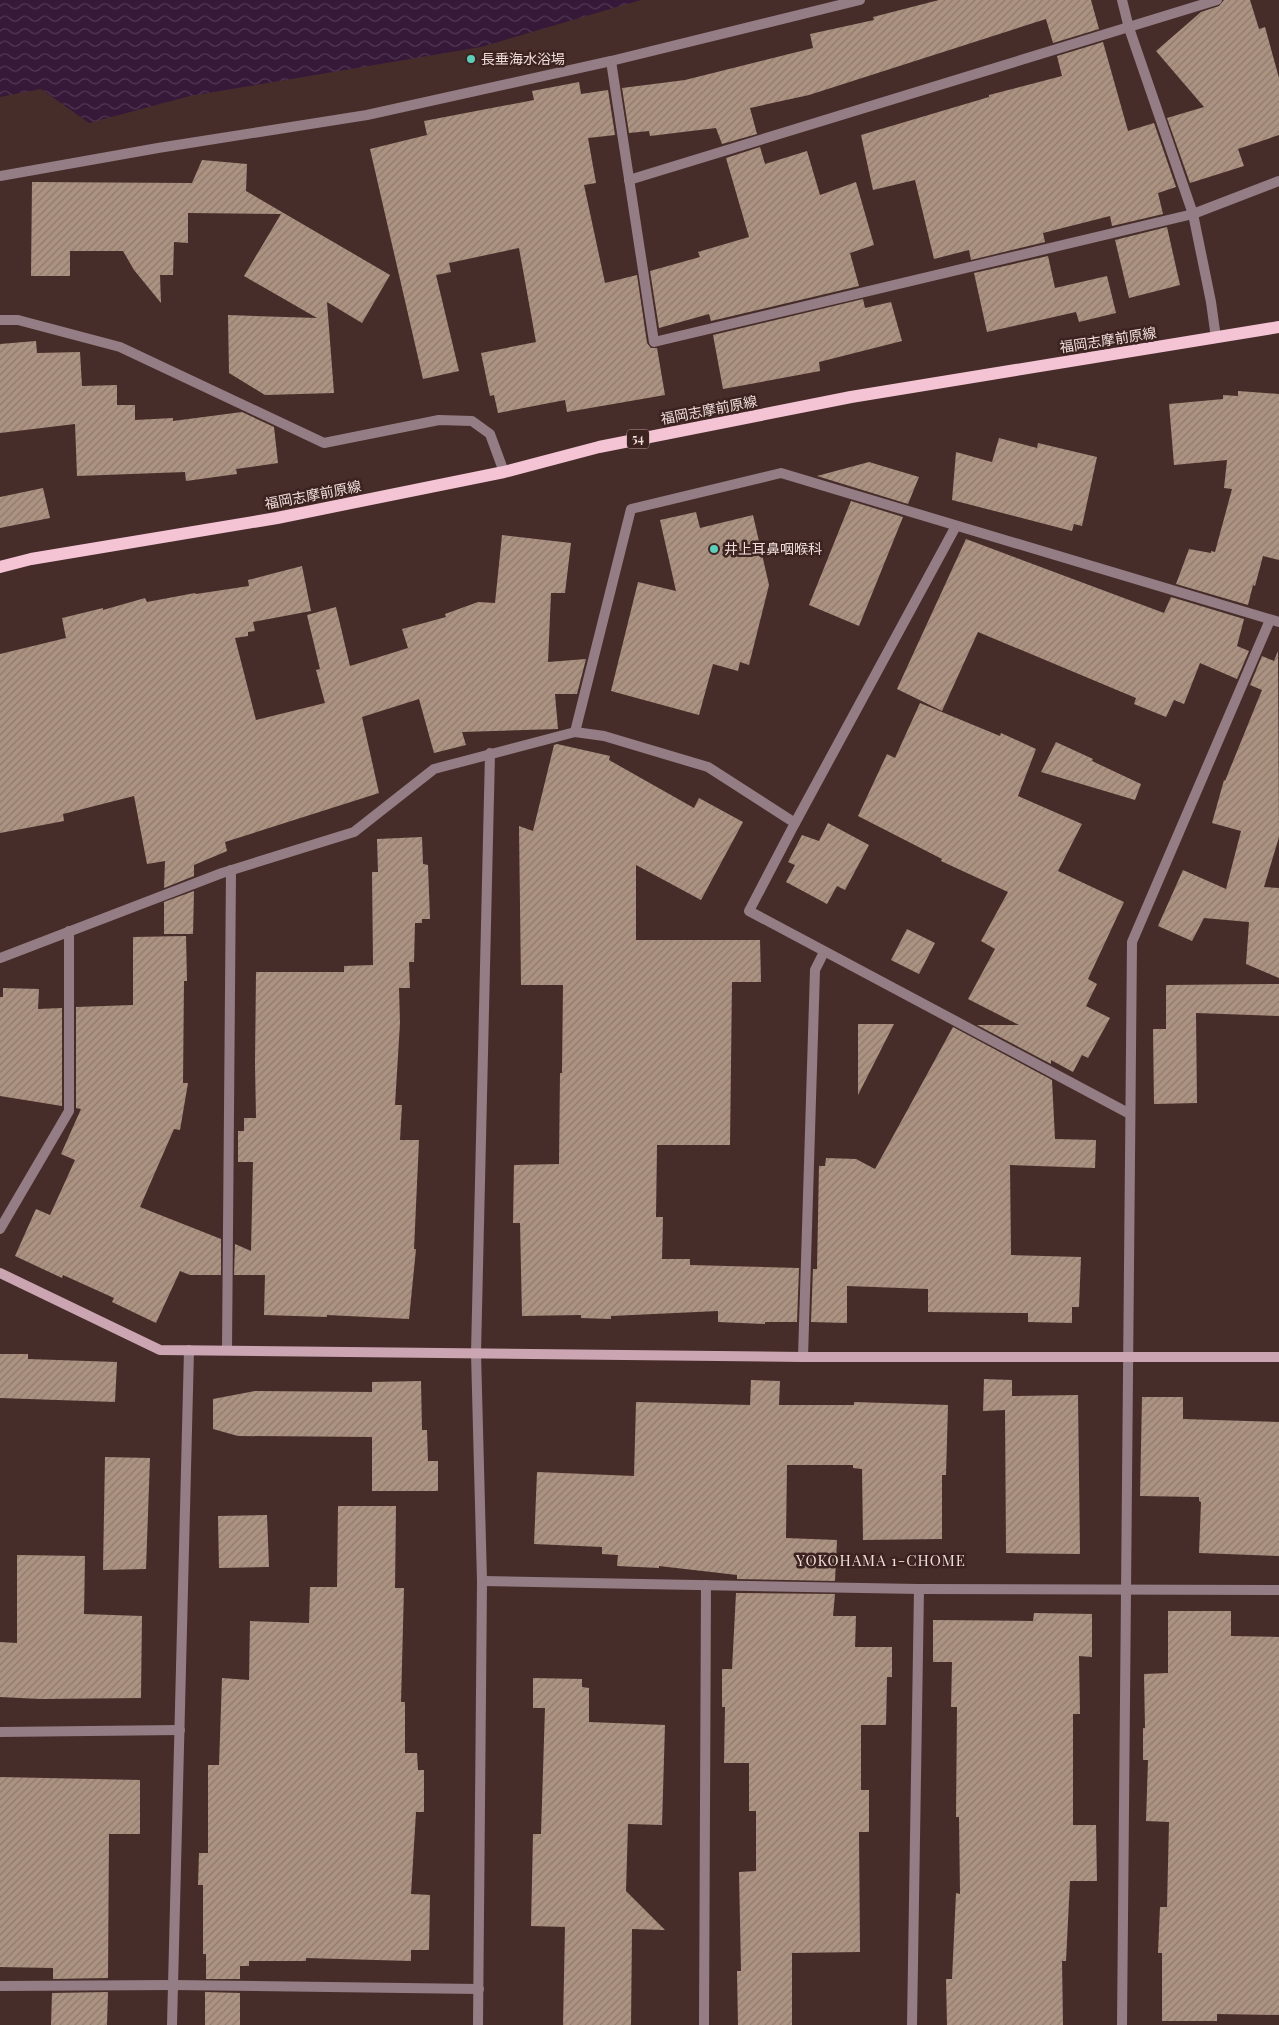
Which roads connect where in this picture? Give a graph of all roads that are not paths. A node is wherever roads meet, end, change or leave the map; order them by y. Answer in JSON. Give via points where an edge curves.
{"nodes":[{"id":1,"x":860,"y":0,"type":"edge"},
{"id":2,"x":1122,"y":0,"type":"edge"},
{"id":3,"x":1217,"y":0,"type":"edge"},
{"id":4,"x":1129,"y":28,"type":"junction"},
{"id":5,"x":611,"y":61,"type":"junction"},
{"id":6,"x":0,"y":176,"type":"edge"},
{"id":7,"x":629,"y":180,"type":"junction"},
{"id":8,"x":1279,"y":181,"type":"edge"},
{"id":9,"x":1193,"y":214,"type":"junction"},
{"id":10,"x":0,"y":320,"type":"edge"},
{"id":11,"x":1279,"y":327,"type":"edge"},
{"id":12,"x":1216,"y":338,"type":"junction"},
{"id":13,"x":504,"y":472,"type":"junction"},
{"id":14,"x":956,"y":526,"type":"junction"},
{"id":15,"x":0,"y":567,"type":"edge"},
{"id":16,"x":1275,"y":621,"type":"edge"},
{"id":17,"x":575,"y":732,"type":"junction"},
{"id":18,"x":490,"y":754,"type":"junction"},
{"id":19,"x":794,"y":823,"type":"junction"},
{"id":20,"x":231,"y":870,"type":"junction"},
{"id":21,"x":69,"y":931,"type":"junction"},
{"id":22,"x":824,"y":952,"type":"junction"},
{"id":23,"x":0,"y":958,"type":"edge"},
{"id":24,"x":1130,"y":1114,"type":"junction"},
{"id":25,"x":0,"y":1229,"type":"edge"},
{"id":26,"x":0,"y":1273,"type":"edge"},
{"id":27,"x":189,"y":1350,"type":"junction"},
{"id":28,"x":227,"y":1350,"type":"junction"},
{"id":29,"x":476,"y":1353,"type":"junction"},
{"id":30,"x":1130,"y":1356,"type":"junction"},
{"id":31,"x":1279,"y":1357,"type":"edge"},
{"id":32,"x":803,"y":1358,"type":"junction"},
{"id":33,"x":482,"y":1581,"type":"junction"},
{"id":34,"x":706,"y":1585,"type":"junction"},
{"id":35,"x":919,"y":1589,"type":"junction"},
{"id":36,"x":1127,"y":1590,"type":"junction"},
{"id":37,"x":1279,"y":1590,"type":"edge"},
{"id":38,"x":180,"y":1730,"type":"junction"},
{"id":39,"x":0,"y":1732,"type":"edge"},
{"id":40,"x":173,"y":1985,"type":"junction"},
{"id":41,"x":0,"y":1986,"type":"edge"},
{"id":42,"x":479,"y":1989,"type":"junction"},
{"id":43,"x":172,"y":2025,"type":"edge"},
{"id":44,"x":478,"y":2025,"type":"edge"},
{"id":45,"x":704,"y":2025,"type":"edge"},
{"id":46,"x":912,"y":2025,"type":"edge"},
{"id":47,"x":1122,"y":2025,"type":"edge"}],
"edges":[{"from":1,"to":5,"type":"street"},
{"from":2,"to":4,"type":"street"},
{"from":3,"to":4,"type":"street"},
{"from":4,"to":7,"type":"street"},
{"from":4,"to":9,"type":"street"},
{"from":5,"to":6,"type":"street","via":[[367,115]]},
{"from":5,"to":7,"type":"street"},
{"from":7,"to":9,"type":"street","via":[[654,342]]},
{"from":8,"to":9,"type":"street"},
{"from":9,"to":12,"type":"street"},
{"from":10,"to":13,"type":"street","via":[[18,320],[120,347],[324,443],[439,420],[472,421],[490,434]]},
{"from":11,"to":12,"type":"main road","name":"福岡志摩前原線","number":"54"},
{"from":12,"to":13,"type":"main road","name":"福岡志摩前原線","number":"54","via":[[851,397],[599,447]]},
{"from":13,"to":15,"type":"main road","name":"福岡志摩前原線","number":"54","via":[[277,518]]},
{"from":14,"to":16,"type":"street"},
{"from":14,"to":17,"type":"street","via":[[781,473],[631,509]]},
{"from":14,"to":19,"type":"street"},
{"from":16,"to":24,"type":"street","via":[[1132,942]]},
{"from":17,"to":18,"type":"street"},
{"from":17,"to":19,"type":"street","via":[[604,736],[708,767]]},
{"from":18,"to":20,"type":"street","via":[[434,769],[354,832]]},
{"from":18,"to":29,"type":"street"},
{"from":19,"to":22,"type":"street","via":[[749,911]]},
{"from":20,"to":21,"type":"street"},
{"from":20,"to":28,"type":"street"},
{"from":21,"to":23,"type":"street"},
{"from":21,"to":25,"type":"street","via":[[69,1112]]},
{"from":22,"to":24,"type":"street"},
{"from":22,"to":32,"type":"street","via":[[815,970]]},
{"from":24,"to":30,"type":"street"},
{"from":26,"to":27,"type":"street","via":[[160,1350]]},
{"from":27,"to":28,"type":"street"},
{"from":27,"to":38,"type":"street"},
{"from":28,"to":29,"type":"street"},
{"from":29,"to":32,"type":"street"},
{"from":29,"to":33,"type":"street"},
{"from":30,"to":31,"type":"street"},
{"from":30,"to":32,"type":"street"},
{"from":30,"to":36,"type":"street"},
{"from":33,"to":34,"type":"street"},
{"from":33,"to":42,"type":"street"},
{"from":34,"to":35,"type":"street"},
{"from":34,"to":45,"type":"street"},
{"from":35,"to":36,"type":"street"},
{"from":35,"to":46,"type":"street"},
{"from":36,"to":37,"type":"street"},
{"from":36,"to":47,"type":"street"},
{"from":38,"to":39,"type":"street"},
{"from":38,"to":40,"type":"street"},
{"from":40,"to":41,"type":"street"},
{"from":40,"to":42,"type":"street"},
{"from":40,"to":43,"type":"street"},
{"from":42,"to":44,"type":"street"}]}
